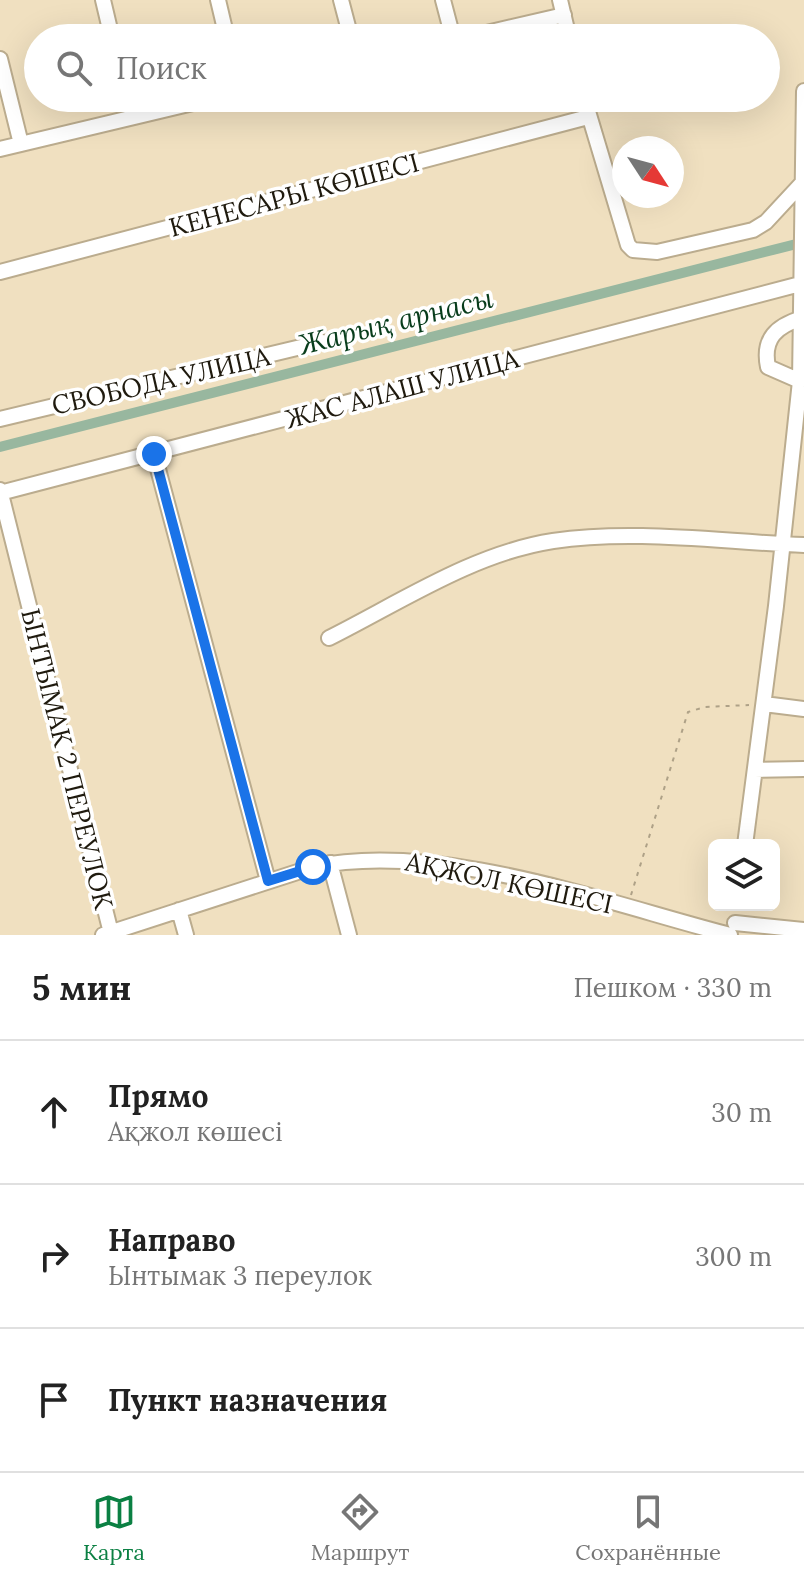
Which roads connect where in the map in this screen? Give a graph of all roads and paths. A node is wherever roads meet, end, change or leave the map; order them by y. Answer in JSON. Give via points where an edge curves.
{"nodes":[{"id":1,"x":103,"y":0,"type":"edge"},
{"id":2,"x":218,"y":0,"type":"edge"},
{"id":3,"x":341,"y":0,"type":"edge"},
{"id":4,"x":443,"y":0,"type":"edge"},
{"id":5,"x":562,"y":7,"type":"edge"},
{"id":6,"x":109,"y":24,"type":"edge"},
{"id":7,"x":224,"y":24,"type":"edge"},
{"id":8,"x":347,"y":24,"type":"edge"},
{"id":9,"x":449,"y":24,"type":"edge"},
{"id":10,"x":509,"y":24,"type":"edge"},
{"id":11,"x":0,"y":59,"type":"edge"},
{"id":12,"x":804,"y":91,"type":"edge"},
{"id":13,"x":132,"y":112,"type":"edge"},
{"id":14,"x":154,"y":112,"type":"edge"},
{"id":15,"x":587,"y":112,"type":"edge"},
{"id":16,"x":133,"y":117,"type":"junction"},
{"id":17,"x":588,"y":117,"type":"junction"},
{"id":18,"x":21,"y":144,"type":"junction"},
{"id":19,"x":0,"y":149,"type":"edge"},
{"id":20,"x":802,"y":182,"type":"edge"},
{"id":21,"x":802,"y":231,"type":"edge"},
{"id":22,"x":803,"y":248,"type":"edge"},
{"id":23,"x":0,"y":272,"type":"edge"},
{"id":24,"x":804,"y":283,"type":"edge"},
{"id":25,"x":803,"y":326,"type":"edge"},
{"id":26,"x":322,"y":342,"type":"dead end"},
{"id":27,"x":800,"y":381,"type":"junction"},
{"id":28,"x":0,"y":419,"type":"edge"},
{"id":29,"x":154,"y":454,"type":"junction"},
{"id":30,"x":0,"y":492,"type":"edge"},
{"id":31,"x":784,"y":544,"type":"junction"},
{"id":32,"x":804,"y":545,"type":"edge"},
{"id":33,"x":329,"y":638,"type":"dead end"},
{"id":34,"x":764,"y":704,"type":"junction"},
{"id":35,"x":804,"y":709,"type":"edge"},
{"id":36,"x":804,"y":769,"type":"edge"},
{"id":37,"x":755,"y":770,"type":"junction"},
{"id":38,"x":746,"y":839,"type":"edge"},
{"id":39,"x":330,"y":863,"type":"junction"},
{"id":40,"x":268,"y":881,"type":"junction"},
{"id":41,"x":627,"y":908,"type":"junction"},
{"id":42,"x":179,"y":910,"type":"junction"},
{"id":43,"x":737,"y":911,"type":"edge"},
{"id":44,"x":804,"y":930,"type":"edge"},
{"id":45,"x":733,"y":931,"type":"edge"},
{"id":46,"x":107,"y":934,"type":"edge"},
{"id":47,"x":186,"y":935,"type":"edge"},
{"id":48,"x":349,"y":935,"type":"edge"}],
"edges":[{"from":1,"to":6,"type":"street"},
{"from":2,"to":7,"type":"street"},
{"from":3,"to":8,"type":"street"},
{"from":4,"to":9,"type":"street"},
{"from":5,"to":10,"type":"street"},
{"from":11,"to":18,"type":"street"},
{"from":12,"to":20,"type":"street"},
{"from":13,"to":16,"type":"street"},
{"from":14,"to":16,"type":"street"},
{"from":15,"to":17,"type":"street"},
{"from":16,"to":18,"type":"street"},
{"from":17,"to":20,"type":"street","via":[[633,250],[657,252],[753,230]]},
{"from":17,"to":23,"type":"street","name":"КЕНЕСАРЫ КӨШЕСІ"},
{"from":18,"to":19,"type":"street"},
{"from":20,"to":21,"type":"street"},
{"from":21,"to":22,"type":"street"},
{"from":22,"to":24,"type":"street"},
{"from":24,"to":25,"type":"street"},
{"from":24,"to":29,"type":"street","name":"ЖАС АЛАШ УЛИЦА"},
{"from":25,"to":27,"type":"street"},
{"from":25,"to":27,"type":"street","via":[[779,326],[769,340],[767,360],[768,367]]},
{"from":26,"to":28,"type":"street","name":"СВОБОДА УЛИЦА"},
{"from":27,"to":31,"type":"street"},
{"from":29,"to":30,"type":"street","name":"ЖАС АЛАШ УЛИЦА"},
{"from":29,"to":40,"type":"street"},
{"from":30,"to":46,"type":"street","name":"ЫНТЫМАК 2 ПЕРЕУЛОК"},
{"from":31,"to":32,"type":"street"},
{"from":31,"to":33,"type":"street","via":[[611,537],[551,541],[476,564]]},
{"from":31,"to":34,"type":"street"},
{"from":34,"to":35,"type":"street"},
{"from":34,"to":37,"type":"street"},
{"from":34,"to":41,"type":"path","via":[[688,712]]},
{"from":36,"to":37,"type":"street"},
{"from":37,"to":38,"type":"street"},
{"from":39,"to":40,"type":"street","name":"АҚЖОЛ КӨШЕСІ"},
{"from":39,"to":41,"type":"street","name":"АҚЖОЛ КӨШЕСІ","via":[[399,858],[519,880]]},
{"from":39,"to":48,"type":"street"},
{"from":40,"to":42,"type":"street","name":"АҚЖОЛ КӨШЕСІ"},
{"from":41,"to":45,"type":"street","name":"АҚЖОЛ КӨШЕСІ"},
{"from":42,"to":46,"type":"street","name":"АҚЖОЛ КӨШЕСІ"},
{"from":42,"to":47,"type":"street"},
{"from":43,"to":45,"type":"street"},
{"from":44,"to":45,"type":"street","name":"АҚЖОЛ КӨШЕСІ"}]}
